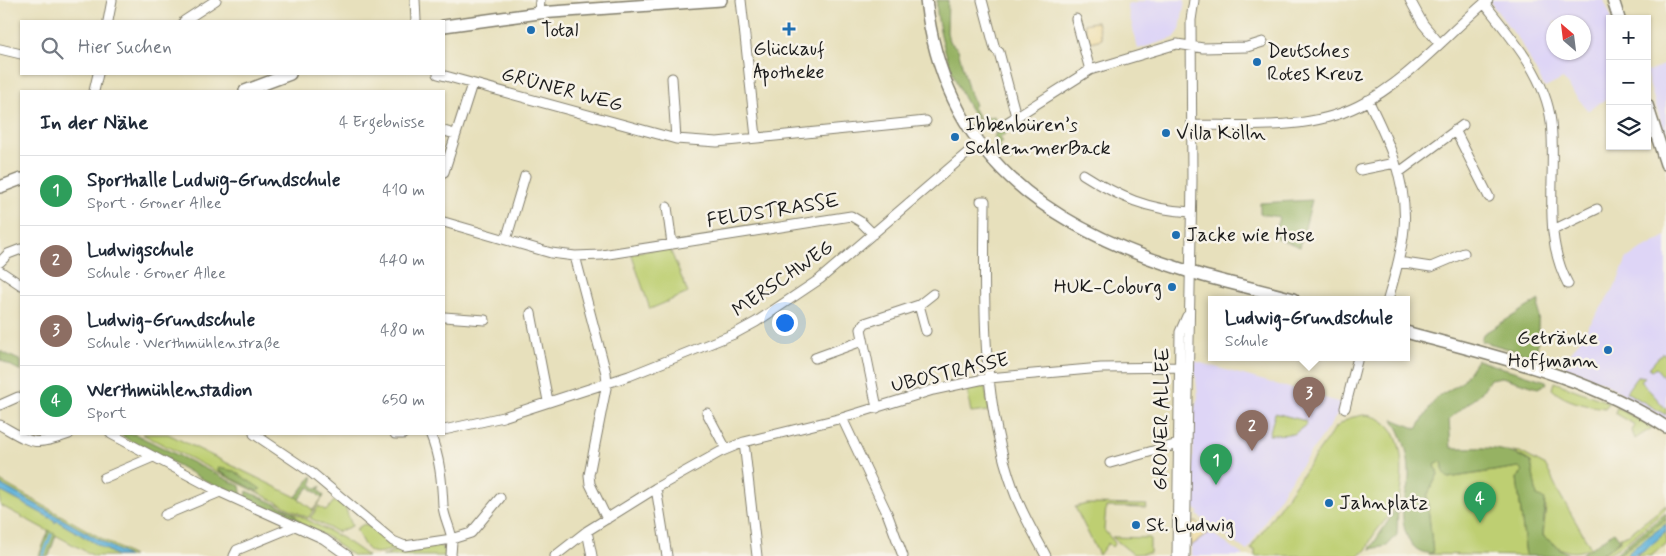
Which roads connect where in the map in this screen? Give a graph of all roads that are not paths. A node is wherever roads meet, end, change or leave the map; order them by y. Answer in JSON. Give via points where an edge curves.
{"nodes":[{"id":1,"x":112,"y":0,"type":"edge"},
{"id":2,"x":216,"y":0,"type":"edge"},
{"id":3,"x":415,"y":0,"type":"edge"},
{"id":4,"x":540,"y":0,"type":"edge"},
{"id":5,"x":721,"y":0,"type":"edge"},
{"id":6,"x":742,"y":0,"type":"edge"},
{"id":7,"x":926,"y":0,"type":"edge"},
{"id":8,"x":982,"y":0,"type":"edge"},
{"id":9,"x":1194,"y":0,"type":"edge"},
{"id":10,"x":1410,"y":0,"type":"edge"},
{"id":11,"x":1613,"y":0,"type":"edge"},
{"id":12,"x":1486,"y":2,"type":"edge"},
{"id":13,"x":539,"y":13,"type":"junction"},
{"id":14,"x":1618,"y":15,"type":"edge"},
{"id":15,"x":108,"y":20,"type":"edge"},
{"id":16,"x":186,"y":20,"type":"edge"},
{"id":17,"x":416,"y":20,"type":"edge"},
{"id":18,"x":1076,"y":20,"type":"dead end"},
{"id":19,"x":445,"y":26,"type":"edge"},
{"id":20,"x":1263,"y":42,"type":"dead end"},
{"id":21,"x":1439,"y":43,"type":"junction"},
{"id":22,"x":1192,"y":46,"type":"junction"},
{"id":23,"x":0,"y":50,"type":"edge"},
{"id":24,"x":20,"y":54,"type":"edge"},
{"id":25,"x":1090,"y":70,"type":"junction"},
{"id":26,"x":98,"y":75,"type":"edge"},
{"id":27,"x":287,"y":75,"type":"edge"},
{"id":28,"x":441,"y":75,"type":"edge"},
{"id":29,"x":672,"y":78,"type":"dead end"},
{"id":30,"x":472,"y":84,"type":"junction"},
{"id":31,"x":94,"y":90,"type":"edge"},
{"id":32,"x":249,"y":90,"type":"edge"},
{"id":33,"x":1368,"y":100,"type":"junction"},
{"id":34,"x":1016,"y":116,"type":"junction"},
{"id":35,"x":1651,"y":117,"type":"edge"},
{"id":36,"x":926,"y":121,"type":"dead end"},
{"id":37,"x":1192,"y":125,"type":"junction"},
{"id":38,"x":1000,"y":127,"type":"dead end"},
{"id":39,"x":445,"y":131,"type":"edge"},
{"id":40,"x":454,"y":134,"type":"junction"},
{"id":41,"x":756,"y":137,"type":"junction"},
{"id":42,"x":676,"y":139,"type":"junction"},
{"id":43,"x":979,"y":143,"type":"junction"},
{"id":44,"x":1665,"y":158,"type":"edge"},
{"id":45,"x":1395,"y":163,"type":"junction"},
{"id":46,"x":445,"y":168,"type":"edge"},
{"id":47,"x":1360,"y":170,"type":"dead end"},
{"id":48,"x":1398,"y":173,"type":"junction"},
{"id":49,"x":1083,"y":174,"type":"dead end"},
{"id":50,"x":525,"y":176,"type":"dead end"},
{"id":51,"x":20,"y":179,"type":"edge"},
{"id":52,"x":0,"y":187,"type":"edge"},
{"id":53,"x":1489,"y":198,"type":"dead end"},
{"id":54,"x":981,"y":201,"type":"dead end"},
{"id":55,"x":667,"y":207,"type":"dead end"},
{"id":56,"x":1597,"y":209,"type":"dead end"},
{"id":57,"x":1191,"y":212,"type":"junction"},
{"id":58,"x":445,"y":222,"type":"edge"},
{"id":59,"x":1553,"y":230,"type":"junction"},
{"id":60,"x":873,"y":234,"type":"junction"},
{"id":61,"x":506,"y":240,"type":"junction"},
{"id":62,"x":672,"y":244,"type":"junction"},
{"id":63,"x":20,"y":249,"type":"edge"},
{"id":64,"x":1464,"y":253,"type":"dead end"},
{"id":65,"x":575,"y":256,"type":"junction"},
{"id":66,"x":0,"y":262,"type":"edge"},
{"id":67,"x":1398,"y":262,"type":"junction"},
{"id":68,"x":0,"y":271,"type":"edge"},
{"id":69,"x":1188,"y":272,"type":"junction"},
{"id":70,"x":20,"y":284,"type":"edge"},
{"id":71,"x":1568,"y":284,"type":"dead end"},
{"id":72,"x":932,"y":294,"type":"dead end"},
{"id":73,"x":1281,"y":296,"type":"edge"},
{"id":74,"x":1389,"y":296,"type":"edge"},
{"id":75,"x":919,"y":305,"type":"junction"},
{"id":76,"x":531,"y":313,"type":"dead end"},
{"id":77,"x":445,"y":317,"type":"edge"},
{"id":78,"x":485,"y":320,"type":"dead end"},
{"id":79,"x":926,"y":331,"type":"dead end"},
{"id":80,"x":1410,"y":333,"type":"edge"},
{"id":81,"x":862,"y":341,"type":"junction"},
{"id":82,"x":815,"y":358,"type":"dead end"},
{"id":83,"x":1357,"y":361,"type":"edge"},
{"id":84,"x":1184,"y":368,"type":"junction"},
{"id":85,"x":989,"y":378,"type":"junction"},
{"id":86,"x":607,"y":383,"type":"junction"},
{"id":87,"x":18,"y":397,"type":"dead end"},
{"id":88,"x":548,"y":401,"type":"junction"},
{"id":89,"x":0,"y":405,"type":"edge"},
{"id":90,"x":877,"y":408,"type":"junction"},
{"id":91,"x":1345,"y":408,"type":"dead end"},
{"id":92,"x":707,"y":413,"type":"dead end"},
{"id":93,"x":842,"y":418,"type":"junction"},
{"id":94,"x":0,"y":425,"type":"edge"},
{"id":95,"x":1666,"y":427,"type":"edge"},
{"id":96,"x":445,"y":430,"type":"edge"},
{"id":97,"x":66,"y":435,"type":"edge"},
{"id":98,"x":114,"y":435,"type":"edge"},
{"id":99,"x":255,"y":435,"type":"edge"},
{"id":100,"x":430,"y":435,"type":"edge"},
{"id":101,"x":744,"y":442,"type":"junction"},
{"id":102,"x":1183,"y":443,"type":"junction"},
{"id":103,"x":726,"y":449,"type":"junction"},
{"id":104,"x":153,"y":457,"type":"junction"},
{"id":105,"x":1110,"y":463,"type":"dead end"},
{"id":106,"x":104,"y":478,"type":"dead end"},
{"id":107,"x":656,"y":488,"type":"junction"},
{"id":108,"x":220,"y":492,"type":"junction"},
{"id":109,"x":500,"y":498,"type":"dead end"},
{"id":110,"x":165,"y":515,"type":"dead end"},
{"id":111,"x":607,"y":518,"type":"junction"},
{"id":112,"x":295,"y":526,"type":"junction"},
{"id":113,"x":587,"y":531,"type":"junction"},
{"id":114,"x":452,"y":539,"type":"junction"},
{"id":115,"x":234,"y":556,"type":"edge"},
{"id":116,"x":348,"y":556,"type":"edge"},
{"id":117,"x":451,"y":556,"type":"edge"},
{"id":118,"x":555,"y":556,"type":"edge"},
{"id":119,"x":592,"y":556,"type":"edge"},
{"id":120,"x":667,"y":556,"type":"edge"},
{"id":121,"x":758,"y":556,"type":"edge"},
{"id":122,"x":903,"y":556,"type":"edge"},
{"id":123,"x":1046,"y":556,"type":"edge"},
{"id":124,"x":1177,"y":556,"type":"edge"},
{"id":125,"x":1185,"y":556,"type":"edge"}],
"edges":[{"from":1,"to":15,"type":"street"},
{"from":2,"to":16,"type":"street"},
{"from":3,"to":17,"type":"street"},
{"from":4,"to":13,"type":"street"},
{"from":5,"to":13,"type":"main road"},
{"from":6,"to":41,"type":"street"},
{"from":7,"to":43,"type":"main road","via":[[929,27],[944,79],[956,108]]},
{"from":8,"to":34,"type":"street"},
{"from":9,"to":22,"type":"street","name":"GRONER ALLEE"},
{"from":10,"to":21,"type":"street","via":[[1423,24]]},
{"from":11,"to":14,"type":"main road"},
{"from":12,"to":21,"type":"street"},
{"from":12,"to":59,"type":"street","via":[[1516,44],[1543,92],[1551,120]]},
{"from":13,"to":19,"type":"main road"},
{"from":18,"to":25,"type":"street"},
{"from":20,"to":22,"type":"street","via":[[1248,47]]},
{"from":21,"to":33,"type":"street","via":[[1404,75]]},
{"from":22,"to":25,"type":"street","via":[[1177,44]]},
{"from":22,"to":37,"type":"street","name":"GRONER ALLEE"},
{"from":23,"to":24,"type":"street"},
{"from":25,"to":34,"type":"street"},
{"from":26,"to":31,"type":"street"},
{"from":27,"to":32,"type":"main road"},
{"from":28,"to":30,"type":"street","name":"GRÜNER WEG"},
{"from":29,"to":42,"type":"street"},
{"from":30,"to":40,"type":"street"},
{"from":30,"to":42,"type":"street","name":"GRÜNER WEG"},
{"from":33,"to":37,"type":"street","via":[[1344,112],[1304,122],[1256,126]]},
{"from":33,"to":45,"type":"street"},
{"from":34,"to":38,"type":"street"},
{"from":35,"to":44,"type":"main road"},
{"from":36,"to":41,"type":"street","name":"GRÜNER WEG"},
{"from":37,"to":57,"type":"street","name":"GRONER ALLEE"},
{"from":39,"to":40,"type":"street"},
{"from":40,"to":46,"type":"street"},
{"from":41,"to":42,"type":"street","name":"GRÜNER WEG","via":[[717,142]]},
{"from":43,"to":60,"type":"street","name":"MERSCHWEG"},
{"from":43,"to":69,"type":"main road","via":[[1020,187],[1056,214],[1117,246]]},
{"from":45,"to":47,"type":"street"},
{"from":45,"to":48,"type":"street"},
{"from":48,"to":53,"type":"street","via":[[1459,128]]},
{"from":48,"to":67,"type":"street","via":[[1404,227]]},
{"from":49,"to":57,"type":"street","via":[[1127,199],[1162,210]]},
{"from":50,"to":61,"type":"street"},
{"from":51,"to":52,"type":"main road"},
{"from":54,"to":85,"type":"street","via":[[985,201],[984,292]]},
{"from":55,"to":62,"type":"street"},
{"from":56,"to":59,"type":"street"},
{"from":57,"to":69,"type":"street","name":"GRONER ALLEE"},
{"from":58,"to":61,"type":"street","name":"FELDSTRASSE"},
{"from":59,"to":71,"type":"street","via":[[1559,263]]},
{"from":60,"to":62,"type":"street","name":"FELDSTRASSE","via":[[850,216]]},
{"from":60,"to":86,"type":"street","name":"MERSCHWEG","via":[[820,279],[756,322],[734,334]]},
{"from":61,"to":65,"type":"street","name":"FELDSTRASSE"},
{"from":62,"to":65,"type":"street","name":"FELDSTRASSE"},
{"from":63,"to":66,"type":"street"},
{"from":64,"to":67,"type":"street","via":[[1431,267]]},
{"from":65,"to":86,"type":"street"},
{"from":67,"to":74,"type":"street"},
{"from":68,"to":70,"type":"street"},
{"from":69,"to":73,"type":"main road"},
{"from":69,"to":84,"type":"street","name":"GRONER ALLEE"},
{"from":72,"to":75,"type":"street"},
{"from":75,"to":79,"type":"street"},
{"from":75,"to":81,"type":"street","via":[[865,323],[861,329]]},
{"from":76,"to":88,"type":"street"},
{"from":77,"to":78,"type":"street"},
{"from":80,"to":95,"type":"main road","via":[[1584,384],[1628,403]]},
{"from":81,"to":82,"type":"street"},
{"from":81,"to":90,"type":"street"},
{"from":83,"to":91,"type":"street"},
{"from":84,"to":85,"type":"street","name":"UBOSTRASSE","via":[[1101,368]]},
{"from":84,"to":102,"type":"street","name":"GRONER ALLEE"},
{"from":85,"to":90,"type":"street","name":"UBOSTRASSE","via":[[933,390]]},
{"from":85,"to":123,"type":"street","via":[[995,424],[1014,492]]},
{"from":86,"to":88,"type":"street","name":"MERSCHWEG"},
{"from":86,"to":111,"type":"street","via":[[589,475],[590,484]]},
{"from":87,"to":89,"type":"street"},
{"from":88,"to":96,"type":"street","name":"MERSCHWEG","via":[[502,417]]},
{"from":90,"to":93,"type":"street","name":"UBOSTRASSE"},
{"from":92,"to":103,"type":"street"},
{"from":93,"to":101,"type":"street","name":"UBOSTRASSE"},
{"from":93,"to":122,"type":"street","via":[[887,513]]},
{"from":94,"to":97,"type":"street","via":[[33,443]]},
{"from":98,"to":104,"type":"street"},
{"from":99,"to":114,"type":"street","via":[[312,473],[393,541],[405,546]]},
{"from":100,"to":114,"type":"street","via":[[441,470],[443,505]]},
{"from":101,"to":103,"type":"street","name":"UBOSTRASSE"},
{"from":101,"to":121,"type":"street"},
{"from":102,"to":105,"type":"street"},
{"from":102,"to":124,"type":"street","name":"GRONER ALLEE"},
{"from":102,"to":125,"type":"street","name":"GRONER ALLEE"},
{"from":103,"to":107,"type":"street","name":"UBOSTRASSE"},
{"from":104,"to":106,"type":"street"},
{"from":104,"to":108,"type":"street"},
{"from":107,"to":111,"type":"street","name":"UBOSTRASSE"},
{"from":107,"to":120,"type":"street"},
{"from":108,"to":110,"type":"street"},
{"from":108,"to":112,"type":"street"},
{"from":109,"to":114,"type":"street","via":[[471,533]]},
{"from":111,"to":113,"type":"street","name":"UBOSTRASSE"},
{"from":112,"to":115,"type":"street","via":[[237,550]]},
{"from":112,"to":116,"type":"street","via":[[324,539]]},
{"from":113,"to":118,"type":"street","name":"UBOSTRASSE"},
{"from":113,"to":119,"type":"street"},
{"from":114,"to":117,"type":"street"}]}
